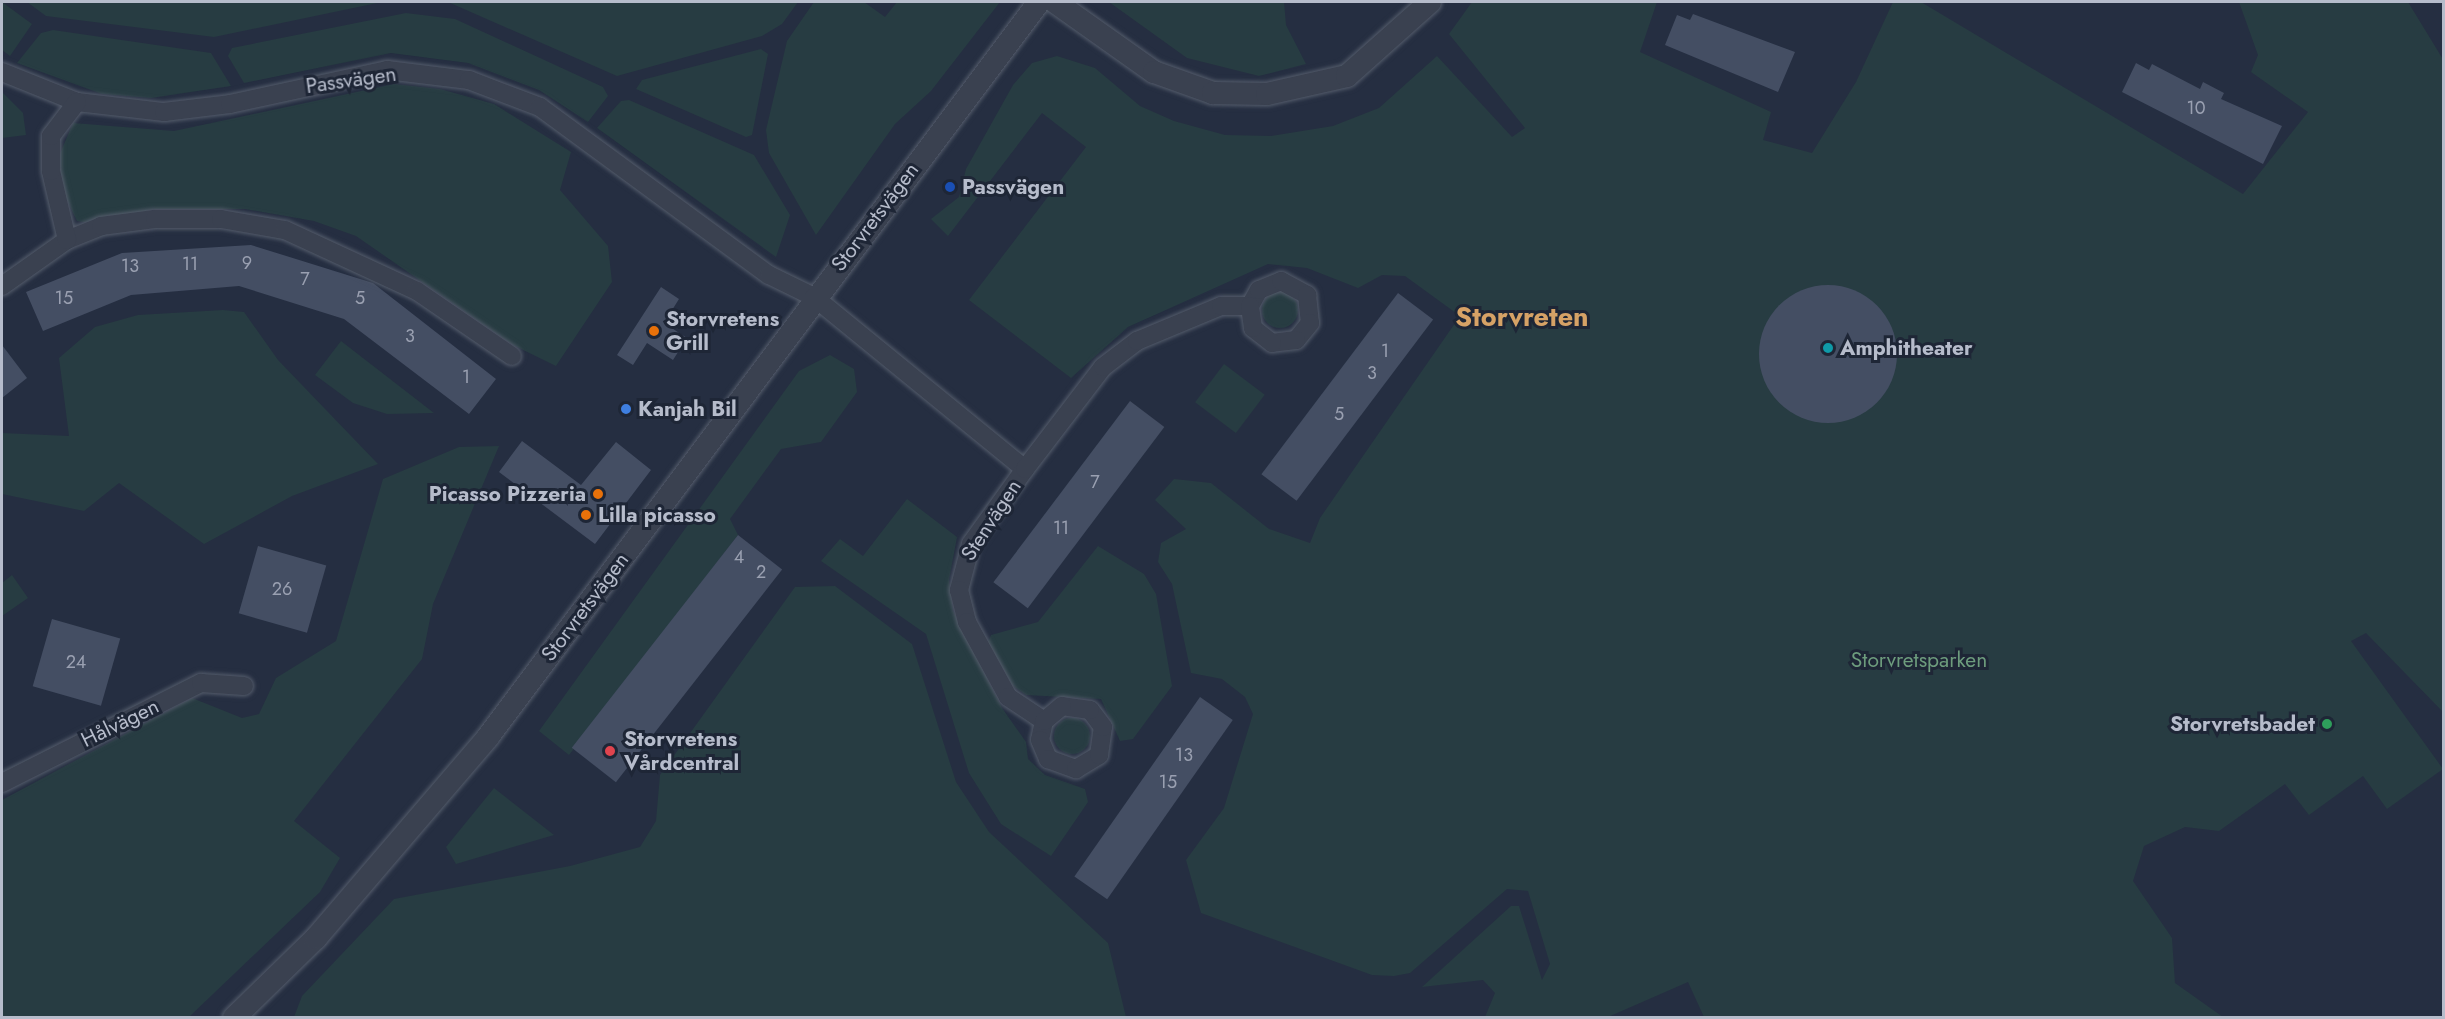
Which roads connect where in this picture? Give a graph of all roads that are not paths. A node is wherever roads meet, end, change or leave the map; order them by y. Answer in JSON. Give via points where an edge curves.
{"nodes":[{"id":1,"x":1039,"y":2,"type":"edge"},
{"id":2,"x":1055,"y":2,"type":"edge"},
{"id":3,"x":1430,"y":3,"type":"edge"},
{"id":4,"x":2,"y":72,"type":"edge"},
{"id":5,"x":77,"y":102,"type":"junction"},
{"id":6,"x":67,"y":240,"type":"junction"},
{"id":7,"x":2,"y":286,"type":"edge"},
{"id":8,"x":814,"y":297,"type":"junction"},
{"id":9,"x":1250,"y":306,"type":"dead end"},
{"id":10,"x":512,"y":356,"type":"dead end"},
{"id":11,"x":1025,"y":469,"type":"junction"},
{"id":12,"x":244,"y":686,"type":"dead end"},
{"id":13,"x":1044,"y":721,"type":"dead end"},
{"id":14,"x":2,"y":783,"type":"edge"},
{"id":15,"x":234,"y":1017,"type":"edge"}],
"edges":[{"from":1,"to":8,"type":"street","name":"Storvretsvägen"},
{"from":2,"to":3,"type":"street","via":[[1154,72],[1213,93],[1267,94],[1347,76]]},
{"from":4,"to":5,"type":"street","name":"Passvägen"},
{"from":5,"to":6,"type":"street","via":[[51,136],[51,171]]},
{"from":5,"to":8,"type":"street","name":"Passvägen","via":[[164,112],[230,104],[387,70],[469,80],[540,107],[769,275]]},
{"from":6,"to":7,"type":"street"},
{"from":6,"to":10,"type":"street","via":[[101,226],[155,219],[221,219],[285,230],[417,291]]},
{"from":8,"to":11,"type":"street","name":"Stenvägen"},
{"from":8,"to":15,"type":"street","name":"Storvretsvägen","via":[[488,737],[316,938]]},
{"from":9,"to":11,"type":"street","name":"Stenvägen","via":[[1221,306],[1137,341],[1103,367]]},
{"from":11,"to":13,"type":"street","name":"Stenvägen","via":[[971,544],[959,590],[967,622],[1008,697]]},
{"from":12,"to":14,"type":"street","name":"Hålvägen","via":[[201,683]]}]}
